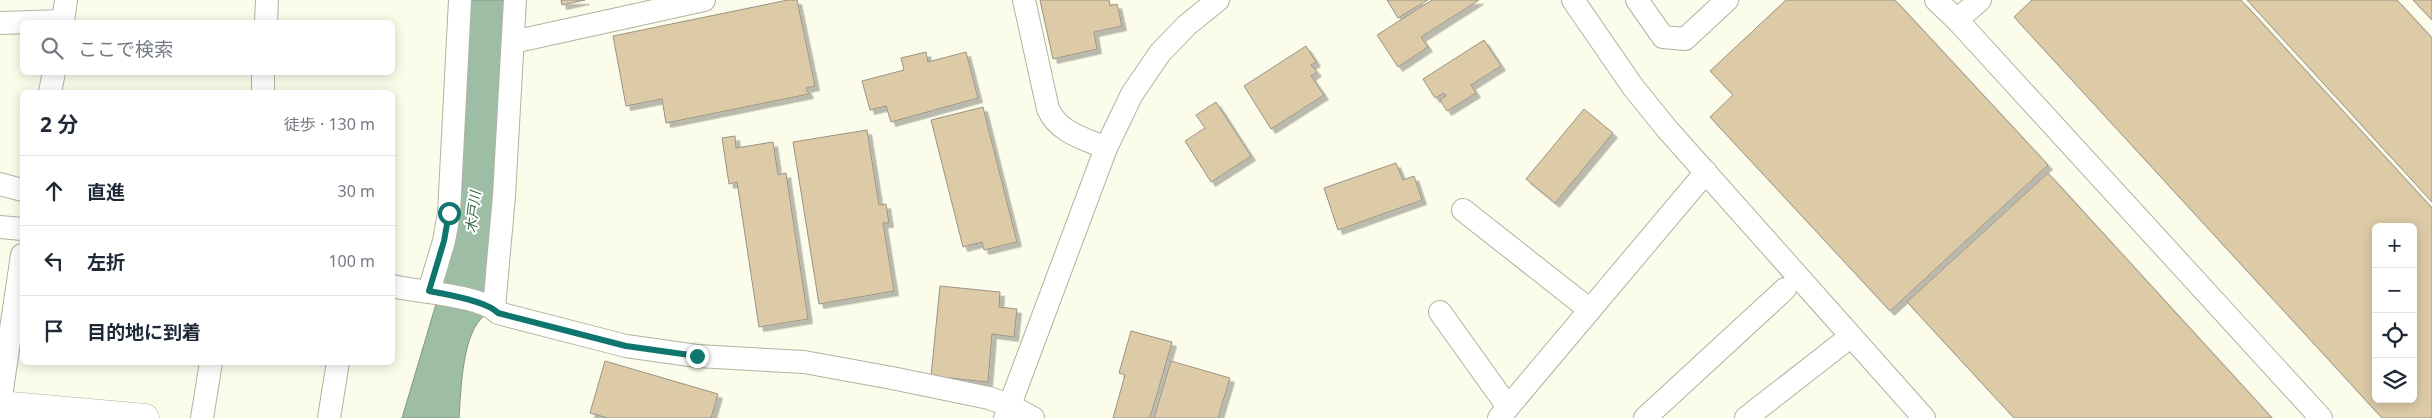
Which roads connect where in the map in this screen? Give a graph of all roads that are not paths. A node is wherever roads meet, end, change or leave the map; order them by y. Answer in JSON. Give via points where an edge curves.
{"nodes":[{"id":1,"x":267,"y":0,"type":"edge"},
{"id":2,"x":460,"y":0,"type":"edge"},
{"id":3,"x":514,"y":0,"type":"edge"},
{"id":4,"x":704,"y":0,"type":"edge"},
{"id":5,"x":1024,"y":0,"type":"edge"},
{"id":6,"x":1218,"y":0,"type":"edge"},
{"id":7,"x":1573,"y":0,"type":"edge"},
{"id":8,"x":1637,"y":0,"type":"edge"},
{"id":9,"x":1727,"y":0,"type":"edge"},
{"id":10,"x":1936,"y":0,"type":"edge"},
{"id":11,"x":1980,"y":0,"type":"edge"},
{"id":12,"x":64,"y":15,"type":"edge"},
{"id":13,"x":266,"y":20,"type":"edge"},
{"id":14,"x":1957,"y":20,"type":"junction"},
{"id":15,"x":0,"y":22,"type":"edge"},
{"id":16,"x":512,"y":42,"type":"junction"},
{"id":17,"x":53,"y":75,"type":"edge"},
{"id":18,"x":264,"y":75,"type":"edge"},
{"id":19,"x":50,"y":90,"type":"edge"},
{"id":20,"x":263,"y":90,"type":"edge"},
{"id":21,"x":1106,"y":148,"type":"junction"},
{"id":22,"x":1706,"y":172,"type":"junction"},
{"id":23,"x":0,"y":184,"type":"edge"},
{"id":24,"x":20,"y":189,"type":"edge"},
{"id":25,"x":1462,"y":210,"type":"dead end"},
{"id":26,"x":0,"y":227,"type":"edge"},
{"id":27,"x":20,"y":229,"type":"edge"},
{"id":28,"x":20,"y":269,"type":"edge"},
{"id":29,"x":395,"y":286,"type":"edge"},
{"id":30,"x":1785,"y":289,"type":"dead end"},
{"id":31,"x":432,"y":291,"type":"junction"},
{"id":32,"x":489,"y":306,"type":"junction"},
{"id":33,"x":1590,"y":310,"type":"junction"},
{"id":34,"x":1440,"y":312,"type":"dead end"},
{"id":35,"x":1850,"y":337,"type":"junction"},
{"id":36,"x":211,"y":365,"type":"edge"},
{"id":37,"x":338,"y":365,"type":"edge"},
{"id":38,"x":0,"y":404,"type":"edge"},
{"id":39,"x":1007,"y":412,"type":"edge"},
{"id":40,"x":1505,"y":414,"type":"edge"},
{"id":41,"x":145,"y":418,"type":"edge"},
{"id":42,"x":202,"y":418,"type":"edge"},
{"id":43,"x":329,"y":418,"type":"edge"},
{"id":44,"x":1033,"y":418,"type":"edge"},
{"id":45,"x":1645,"y":418,"type":"edge"},
{"id":46,"x":1746,"y":418,"type":"edge"},
{"id":47,"x":1924,"y":418,"type":"edge"},
{"id":48,"x":2321,"y":418,"type":"edge"}],
"edges":[{"from":1,"to":13,"type":"street"},
{"from":2,"to":31,"type":"street","via":[[449,213]]},
{"from":3,"to":16,"type":"street"},
{"from":4,"to":16,"type":"street"},
{"from":5,"to":21,"type":"street","via":[[1048,110],[1063,129]]},
{"from":6,"to":21,"type":"street","via":[[1160,53],[1132,94]]},
{"from":7,"to":22,"type":"street","via":[[1633,87]]},
{"from":8,"to":9,"type":"street","via":[[1664,37],[1684,39]]},
{"from":10,"to":14,"type":"street"},
{"from":11,"to":14,"type":"street"},
{"from":12,"to":15,"type":"street"},
{"from":14,"to":48,"type":"street"},
{"from":16,"to":32,"type":"street","via":[[504,196]]},
{"from":17,"to":19,"type":"street"},
{"from":18,"to":20,"type":"street"},
{"from":21,"to":39,"type":"street"},
{"from":22,"to":33,"type":"street"},
{"from":22,"to":35,"type":"street"},
{"from":23,"to":24,"type":"street"},
{"from":25,"to":33,"type":"street"},
{"from":26,"to":27,"type":"street"},
{"from":28,"to":38,"type":"street"},
{"from":29,"to":31,"type":"street"},
{"from":30,"to":45,"type":"street"},
{"from":31,"to":32,"type":"street"},
{"from":32,"to":39,"type":"street","via":[[498,313],[626,346],[697,356],[804,362],[989,398]]},
{"from":33,"to":40,"type":"street"},
{"from":34,"to":40,"type":"street"},
{"from":35,"to":46,"type":"street"},
{"from":35,"to":47,"type":"street"},
{"from":36,"to":42,"type":"street"},
{"from":37,"to":43,"type":"street"},
{"from":38,"to":41,"type":"main road"},
{"from":39,"to":44,"type":"street"}]}
